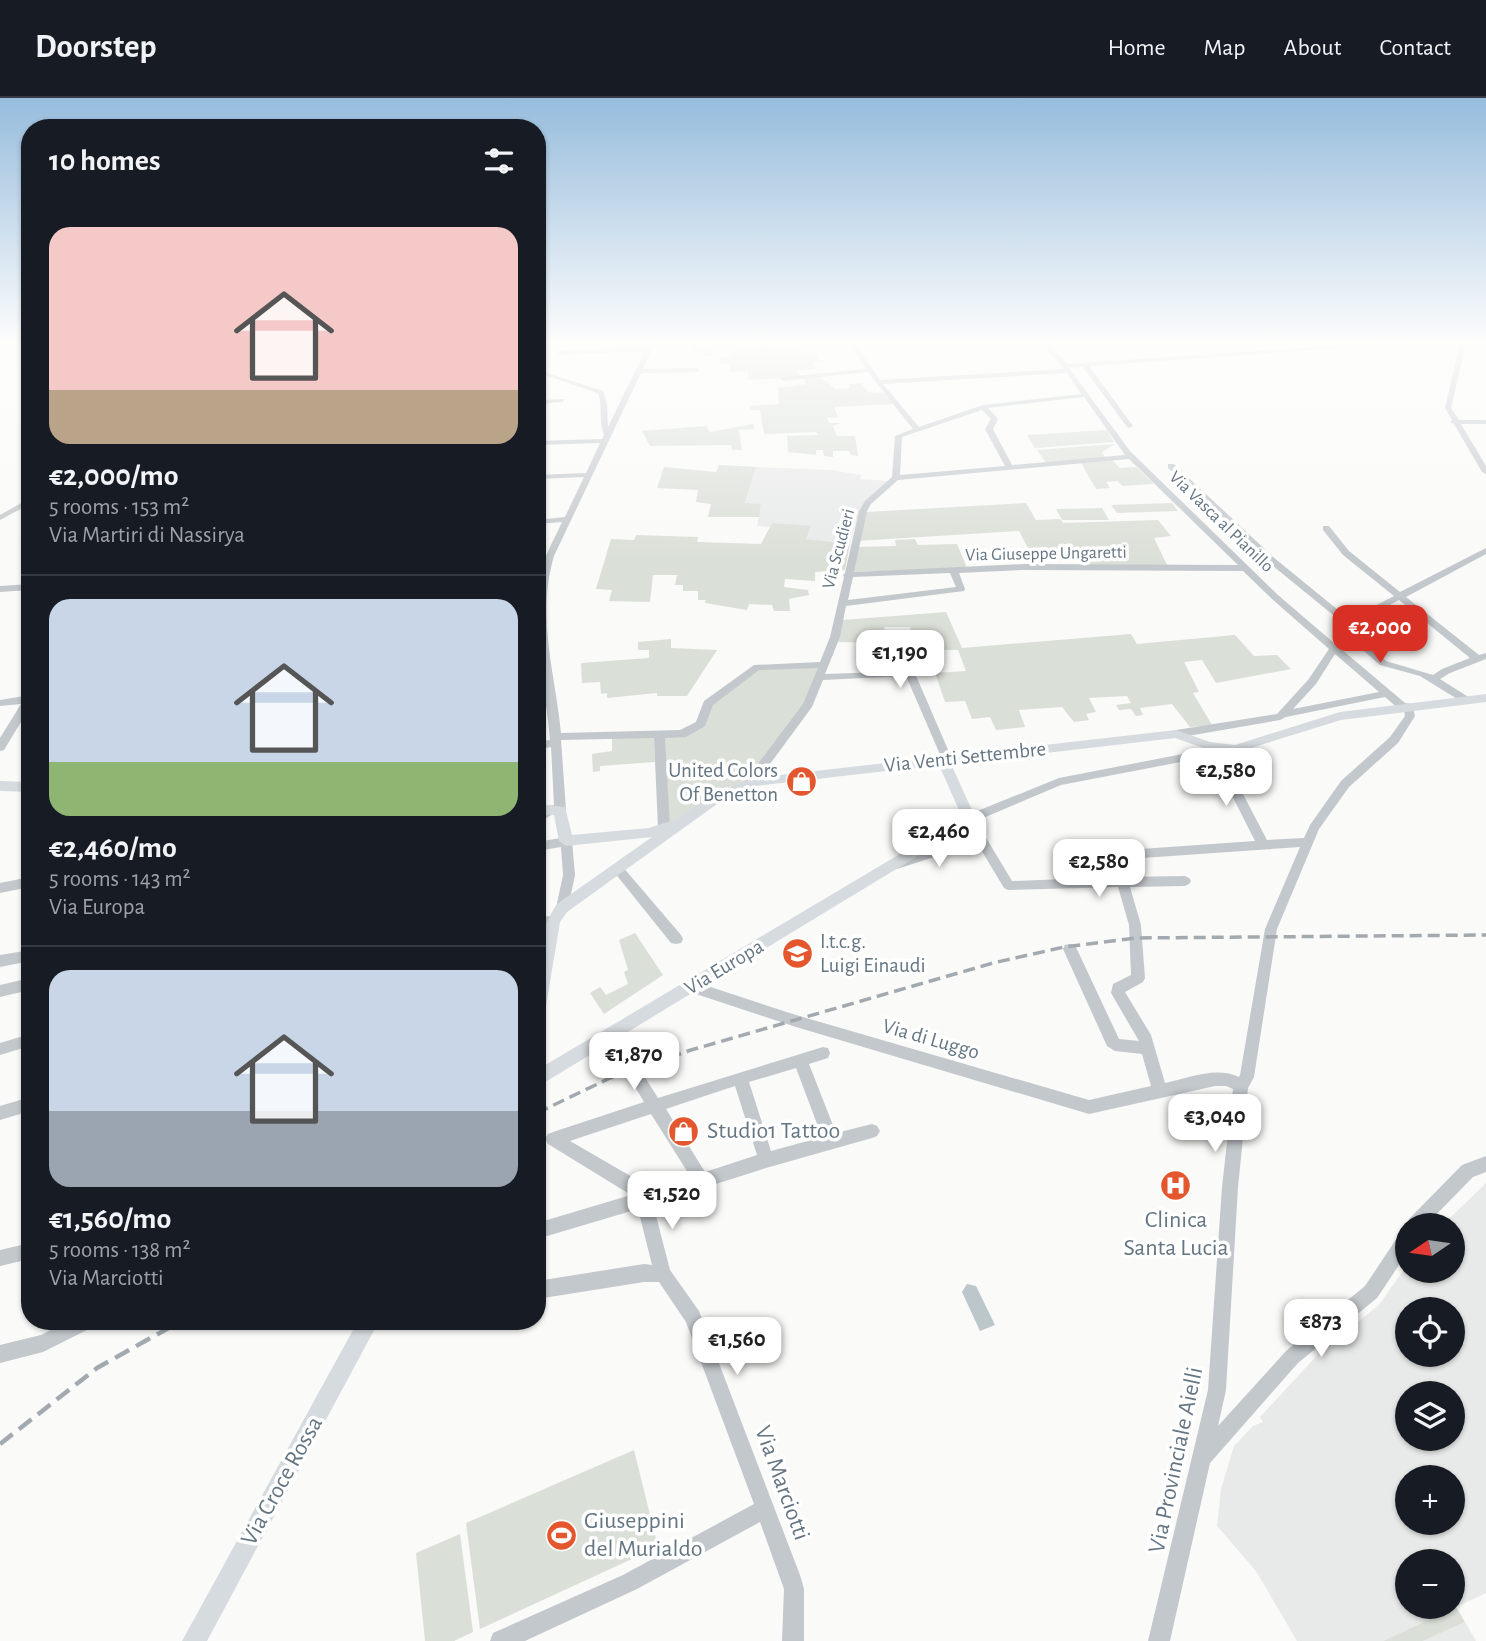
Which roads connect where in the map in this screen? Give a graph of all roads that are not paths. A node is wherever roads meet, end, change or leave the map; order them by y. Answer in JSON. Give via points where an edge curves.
{"nodes":[{"id":1,"x":604,"y":415,"type":"edge"},
{"id":2,"x":617,"y":415,"type":"edge"},
{"id":3,"x":905,"y":415,"type":"edge"},
{"id":4,"x":957,"y":415,"type":"edge"},
{"id":5,"x":991,"y":415,"type":"edge"},
{"id":6,"x":1102,"y":415,"type":"edge"},
{"id":7,"x":1121,"y":415,"type":"edge"},
{"id":8,"x":1451,"y":415,"type":"edge"},
{"id":9,"x":1453,"y":422,"type":"junction"},
{"id":10,"x":1486,"y":422,"type":"edge"},
{"id":11,"x":1129,"y":426,"type":"dead end"},
{"id":12,"x":916,"y":428,"type":"junction"},
{"id":13,"x":606,"y":438,"type":"junction"},
{"id":14,"x":546,"y":442,"type":"edge"},
{"id":15,"x":1132,"y":457,"type":"junction"},
{"id":16,"x":1171,"y":466,"type":"dead end"},
{"id":17,"x":1010,"y":468,"type":"junction"},
{"id":18,"x":1486,"y":472,"type":"edge"},
{"id":19,"x":588,"y":475,"type":"junction"},
{"id":20,"x":546,"y":477,"type":"edge"},
{"id":21,"x":896,"y":478,"type":"junction"},
{"id":22,"x":21,"y":505,"type":"edge"},
{"id":23,"x":12,"y":510,"type":"junction"},
{"id":24,"x":21,"y":511,"type":"edge"},
{"id":25,"x":0,"y":517,"type":"edge"},
{"id":26,"x":568,"y":519,"type":"junction"},
{"id":27,"x":546,"y":521,"type":"edge"},
{"id":28,"x":1326,"y":527,"type":"dead end"},
{"id":29,"x":1486,"y":551,"type":"edge"},
{"id":30,"x":1246,"y":568,"type":"junction"},
{"id":31,"x":546,"y":570,"type":"edge"},
{"id":32,"x":954,"y":571,"type":"junction"},
{"id":33,"x":847,"y":575,"type":"junction"},
{"id":34,"x":21,"y":588,"type":"edge"},
{"id":35,"x":0,"y":589,"type":"edge"},
{"id":36,"x":1398,"y":598,"type":"junction"},
{"id":37,"x":841,"y":604,"type":"junction"},
{"id":38,"x":1351,"y":630,"type":"junction"},
{"id":39,"x":1335,"y":647,"type":"junction"},
{"id":40,"x":1482,"y":657,"type":"edge"},
{"id":41,"x":824,"y":665,"type":"junction"},
{"id":42,"x":819,"y":677,"type":"junction"},
{"id":43,"x":1433,"y":679,"type":"junction"},
{"id":44,"x":546,"y":686,"type":"edge"},
{"id":45,"x":1389,"y":693,"type":"junction"},
{"id":46,"x":1486,"y":698,"type":"edge"},
{"id":47,"x":21,"y":700,"type":"edge"},
{"id":48,"x":1466,"y":700,"type":"junction"},
{"id":49,"x":0,"y":703,"type":"edge"},
{"id":50,"x":1405,"y":707,"type":"junction"},
{"id":51,"x":21,"y":712,"type":"edge"},
{"id":52,"x":1285,"y":714,"type":"junction"},
{"id":53,"x":659,"y":734,"type":"junction"},
{"id":54,"x":1176,"y":734,"type":"junction"},
{"id":55,"x":556,"y":740,"type":"junction"},
{"id":56,"x":546,"y":743,"type":"edge"},
{"id":57,"x":0,"y":747,"type":"edge"},
{"id":58,"x":1220,"y":752,"type":"junction"},
{"id":59,"x":945,"y":759,"type":"junction"},
{"id":60,"x":751,"y":783,"type":"junction"},
{"id":61,"x":0,"y":786,"type":"edge"},
{"id":62,"x":21,"y":787,"type":"edge"},
{"id":63,"x":546,"y":809,"type":"edge"},
{"id":64,"x":556,"y":810,"type":"junction"},
{"id":65,"x":546,"y":815,"type":"edge"},
{"id":66,"x":969,"y":819,"type":"junction"},
{"id":67,"x":682,"y":822,"type":"junction"},
{"id":68,"x":664,"y":828,"type":"junction"},
{"id":69,"x":979,"y":838,"type":"junction"},
{"id":70,"x":566,"y":841,"type":"junction"},
{"id":71,"x":1308,"y":842,"type":"junction"},
{"id":72,"x":546,"y":845,"type":"edge"},
{"id":73,"x":1263,"y":845,"type":"junction"},
{"id":74,"x":890,"y":866,"type":"junction"},
{"id":75,"x":618,"y":869,"type":"junction"},
{"id":76,"x":1185,"y":881,"type":"dead end"},
{"id":77,"x":1120,"y":882,"type":"junction"},
{"id":78,"x":21,"y":884,"type":"edge"},
{"id":79,"x":0,"y":888,"type":"edge"},
{"id":80,"x":551,"y":917,"type":"edge"},
{"id":81,"x":676,"y":939,"type":"dead end"},
{"id":82,"x":1070,"y":949,"type":"dead end"},
{"id":83,"x":546,"y":951,"type":"edge"},
{"id":84,"x":21,"y":957,"type":"edge"},
{"id":85,"x":0,"y":961,"type":"edge"},
{"id":86,"x":21,"y":986,"type":"edge"},
{"id":87,"x":692,"y":987,"type":"junction"},
{"id":88,"x":0,"y":991,"type":"edge"},
{"id":89,"x":611,"y":1037,"type":"junction"},
{"id":90,"x":21,"y":1043,"type":"edge"},
{"id":91,"x":1147,"y":1048,"type":"junction"},
{"id":92,"x":0,"y":1049,"type":"edge"},
{"id":93,"x":823,"y":1053,"type":"dead end"},
{"id":94,"x":800,"y":1060,"type":"junction"},
{"id":95,"x":546,"y":1073,"type":"edge"},
{"id":96,"x":740,"y":1078,"type":"junction"},
{"id":97,"x":1241,"y":1086,"type":"junction"},
{"id":98,"x":1160,"y":1091,"type":"junction"},
{"id":99,"x":654,"y":1104,"type":"junction"},
{"id":100,"x":21,"y":1107,"type":"edge"},
{"id":101,"x":0,"y":1113,"type":"edge"},
{"id":102,"x":872,"y":1131,"type":"dead end"},
{"id":103,"x":831,"y":1141,"type":"junction"},
{"id":104,"x":766,"y":1160,"type":"junction"},
{"id":105,"x":1486,"y":1164,"type":"edge"},
{"id":106,"x":701,"y":1180,"type":"junction"},
{"id":107,"x":644,"y":1199,"type":"junction"},
{"id":108,"x":1427,"y":1213,"type":"edge"},
{"id":109,"x":546,"y":1228,"type":"edge"},
{"id":110,"x":21,"y":1253,"type":"edge"},
{"id":111,"x":1395,"y":1256,"type":"edge"},
{"id":112,"x":0,"y":1258,"type":"edge"},
{"id":113,"x":663,"y":1274,"type":"junction"},
{"id":114,"x":546,"y":1289,"type":"edge"},
{"id":115,"x":68,"y":1330,"type":"edge"},
{"id":116,"x":369,"y":1330,"type":"edge"},
{"id":117,"x":0,"y":1354,"type":"edge"},
{"id":118,"x":1202,"y":1458,"type":"junction"},
{"id":119,"x":765,"y":1509,"type":"junction"},
{"id":120,"x":194,"y":1641,"type":"edge"},
{"id":121,"x":501,"y":1641,"type":"edge"},
{"id":122,"x":793,"y":1641,"type":"edge"},
{"id":123,"x":1159,"y":1641,"type":"edge"}],
"edges":[{"from":1,"to":13,"type":"street"},
{"from":2,"to":13,"type":"street"},
{"from":3,"to":12,"type":"street"},
{"from":4,"to":12,"type":"street"},
{"from":5,"to":17,"type":"street","via":[[995,419],[989,429]]},
{"from":6,"to":15,"type":"street","name":"Via Vasca al Pianillo"},
{"from":7,"to":11,"type":"street"},
{"from":8,"to":9,"type":"street"},
{"from":9,"to":10,"type":"street"},
{"from":9,"to":18,"type":"street"},
{"from":12,"to":21,"type":"street","via":[[899,436]]},
{"from":13,"to":14,"type":"street"},
{"from":13,"to":19,"type":"street"},
{"from":15,"to":17,"type":"street"},
{"from":15,"to":30,"type":"street","name":"Via Vasca al Pianillo"},
{"from":16,"to":38,"type":"street"},
{"from":17,"to":21,"type":"street"},
{"from":19,"to":20,"type":"street"},
{"from":19,"to":26,"type":"street"},
{"from":21,"to":33,"type":"street","name":"Via Scudieri","via":[[867,503]]},
{"from":22,"to":23,"type":"street"},
{"from":23,"to":24,"type":"street"},
{"from":23,"to":25,"type":"street"},
{"from":26,"to":27,"type":"street"},
{"from":26,"to":31,"type":"street"},
{"from":28,"to":36,"type":"street","via":[[1346,553]]},
{"from":29,"to":36,"type":"street"},
{"from":30,"to":32,"type":"street","name":"Via Giuseppe Ungaretti"},
{"from":30,"to":39,"type":"street","name":"Via Vasca al Pianillo"},
{"from":32,"to":33,"type":"street","name":"Via Giuseppe Ungaretti"},
{"from":32,"to":37,"type":"street","via":[[961,589]]},
{"from":33,"to":37,"type":"street","name":"Via Scudieri"},
{"from":34,"to":35,"type":"street"},
{"from":36,"to":38,"type":"street","via":[[1370,612]]},
{"from":36,"to":40,"type":"street"},
{"from":37,"to":41,"type":"street","name":"Via Scudieri"},
{"from":38,"to":39,"type":"street"},
{"from":38,"to":43,"type":"street","via":[[1384,663]]},
{"from":39,"to":45,"type":"street","name":"Via Vasca al Pianillo"},
{"from":39,"to":52,"type":"street"},
{"from":40,"to":43,"type":"street"},
{"from":41,"to":42,"type":"street","name":"Via Scudieri"},
{"from":41,"to":53,"type":"street","via":[[757,667],[708,703],[701,724],[682,734]]},
{"from":42,"to":59,"type":"street","via":[[910,673]]},
{"from":42,"to":60,"type":"street","name":"Via Scudieri","via":[[808,705]]},
{"from":43,"to":48,"type":"street"},
{"from":44,"to":55,"type":"street"},
{"from":45,"to":50,"type":"street","name":"Via Vasca al Pianillo"},
{"from":45,"to":52,"type":"street"},
{"from":46,"to":48,"type":"main road"},
{"from":47,"to":49,"type":"street"},
{"from":48,"to":50,"type":"main road"},
{"from":50,"to":58,"type":"main road","via":[[1340,716]]},
{"from":50,"to":71,"type":"street","name":"Via Provinciale Aielli","via":[[1410,716],[1394,740],[1345,784]]},
{"from":51,"to":57,"type":"street"},
{"from":52,"to":54,"type":"street"},
{"from":53,"to":55,"type":"street"},
{"from":53,"to":68,"type":"street"},
{"from":54,"to":58,"type":"main road"},
{"from":54,"to":59,"type":"main road","name":"Via Venti Settembre"},
{"from":55,"to":56,"type":"street"},
{"from":55,"to":64,"type":"street"},
{"from":58,"to":66,"type":"street","name":"Via Europa","via":[[1059,782]]},
{"from":58,"to":73,"type":"street"},
{"from":59,"to":60,"type":"main road","name":"Via Venti Settembre"},
{"from":59,"to":66,"type":"main road"},
{"from":60,"to":67,"type":"main road","name":"Via Venti Settembre","via":[[719,796]]},
{"from":61,"to":62,"type":"main road"},
{"from":63,"to":64,"type":"main road"},
{"from":64,"to":65,"type":"street"},
{"from":64,"to":70,"type":"main road"},
{"from":66,"to":69,"type":"street"},
{"from":66,"to":74,"type":"main road","name":"Via Europa"},
{"from":67,"to":68,"type":"main road"},
{"from":67,"to":75,"type":"main road"},
{"from":68,"to":70,"type":"main road"},
{"from":69,"to":74,"type":"street"},
{"from":69,"to":77,"type":"street","via":[[1008,885]]},
{"from":70,"to":72,"type":"street"},
{"from":70,"to":80,"type":"street","via":[[569,875]]},
{"from":71,"to":73,"type":"street"},
{"from":71,"to":97,"type":"street","name":"Via Provinciale Aielli","via":[[1271,929],[1247,1077]]},
{"from":73,"to":77,"type":"street","via":[[1126,855],[1118,860]]},
{"from":74,"to":87,"type":"main road","name":"Via Europa"},
{"from":75,"to":80,"type":"main road"},
{"from":75,"to":81,"type":"street"},
{"from":76,"to":77,"type":"street"},
{"from":77,"to":91,"type":"street","via":[[1135,925],[1138,978],[1118,988],[1118,993]]},
{"from":78,"to":79,"type":"street"},
{"from":80,"to":83,"type":"main road"},
{"from":82,"to":91,"type":"street","via":[[1115,1045]]},
{"from":84,"to":85,"type":"street"},
{"from":86,"to":88,"type":"street"},
{"from":87,"to":89,"type":"main road","name":"Via Europa"},
{"from":87,"to":98,"type":"street","name":"Via di Luggo","via":[[1089,1107]]},
{"from":89,"to":95,"type":"main road","name":"Via Europa"},
{"from":89,"to":99,"type":"street"},
{"from":90,"to":92,"type":"street"},
{"from":91,"to":98,"type":"street"},
{"from":93,"to":94,"type":"street"},
{"from":94,"to":96,"type":"street"},
{"from":94,"to":103,"type":"street"},
{"from":96,"to":99,"type":"street"},
{"from":96,"to":104,"type":"street"},
{"from":97,"to":98,"type":"street","name":"Via di Luggo","via":[[1215,1079]]},
{"from":97,"to":118,"type":"street","name":"Via Provinciale Aielli","via":[[1217,1390]]},
{"from":99,"to":106,"type":"street"},
{"from":99,"to":107,"type":"street","via":[[553,1139],[640,1191]]},
{"from":100,"to":101,"type":"street"},
{"from":102,"to":103,"type":"street"},
{"from":103,"to":104,"type":"street"},
{"from":104,"to":106,"type":"street"},
{"from":105,"to":108,"type":"street","via":[[1468,1171]]},
{"from":106,"to":107,"type":"street"},
{"from":107,"to":109,"type":"street"},
{"from":107,"to":113,"type":"street"},
{"from":110,"to":112,"type":"street"},
{"from":111,"to":118,"type":"street","via":[[1371,1292],[1292,1357]]},
{"from":113,"to":114,"type":"street"},
{"from":113,"to":119,"type":"street","name":"Via Marciotti","via":[[693,1317]]},
{"from":115,"to":117,"type":"street","via":[[43,1343]]},
{"from":116,"to":120,"type":"main road","name":"Via Croce Rossa"},
{"from":118,"to":123,"type":"street","name":"Via Provinciale Aielli"},
{"from":119,"to":121,"type":"street","via":[[630,1581]]},
{"from":119,"to":122,"type":"street","name":"Via Marciotti","via":[[794,1589]]}]}
